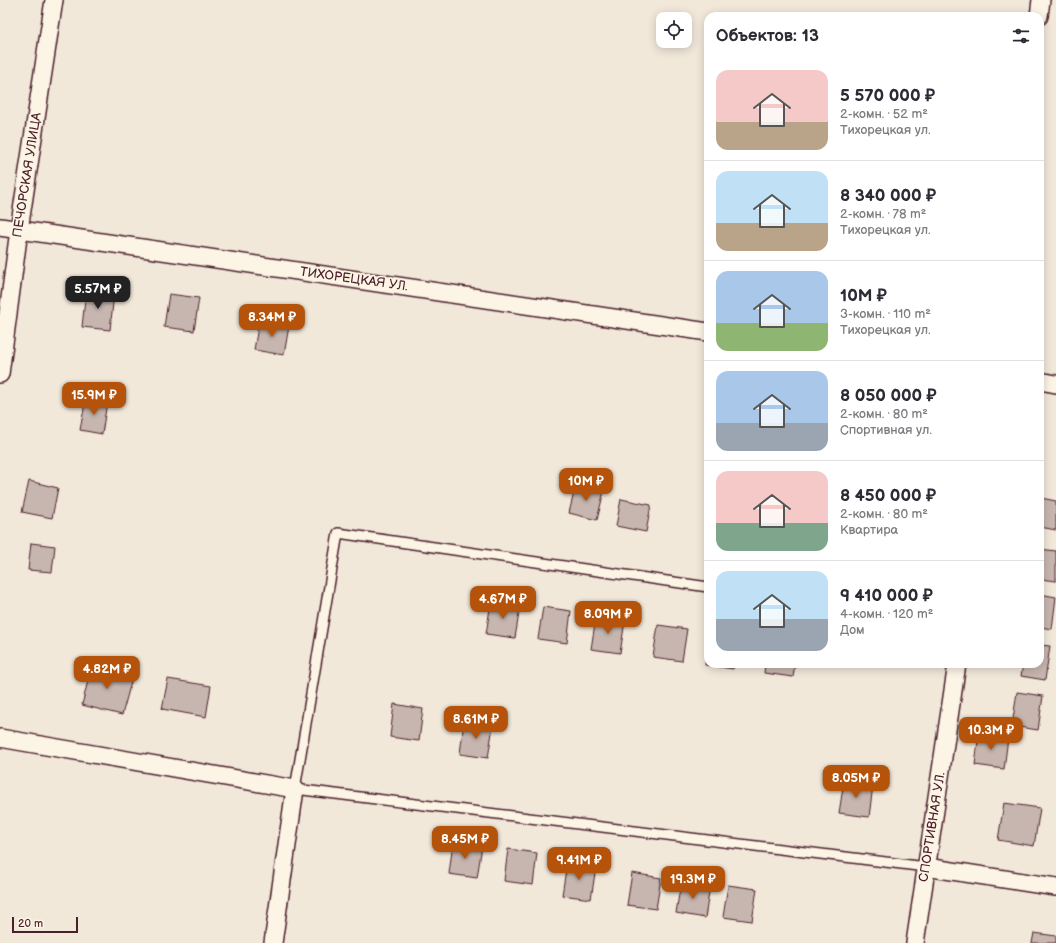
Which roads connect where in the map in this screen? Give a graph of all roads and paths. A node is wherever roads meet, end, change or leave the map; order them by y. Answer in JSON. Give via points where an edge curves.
{"nodes":[{"id":1,"x":54,"y":0,"type":"edge"},
{"id":2,"x":1041,"y":0,"type":"edge"},
{"id":3,"x":1040,"y":12,"type":"edge"},
{"id":4,"x":0,"y":227,"type":"edge"},
{"id":5,"x":19,"y":230,"type":"junction"},
{"id":6,"x":704,"y":331,"type":"edge"},
{"id":7,"x":0,"y":374,"type":"edge"},
{"id":8,"x":1044,"y":382,"type":"edge"},
{"id":9,"x":1056,"y":384,"type":"edge"},
{"id":10,"x":704,"y":586,"type":"edge"},
{"id":11,"x":956,"y":668,"type":"edge"},
{"id":12,"x":0,"y":738,"type":"edge"},
{"id":13,"x":295,"y":789,"type":"junction"},
{"id":14,"x":926,"y":867,"type":"junction"},
{"id":15,"x":1056,"y":887,"type":"edge"},
{"id":16,"x":273,"y":943,"type":"edge"},
{"id":17,"x":914,"y":943,"type":"edge"}],
"edges":[{"from":1,"to":5,"type":"street","name":"ПЕЧОРСКАЯ УЛИЦА"},
{"from":2,"to":3,"type":"street"},
{"from":4,"to":5,"type":"street","name":"ТИХОРЕЦКАЯ УЛ."},
{"from":5,"to":6,"type":"street","name":"ТИХОРЕЦКАЯ УЛ."},
{"from":5,"to":7,"type":"street","name":"ПЕЧОРСКАЯ УЛИЦА"},
{"from":8,"to":9,"type":"street"},
{"from":10,"to":13,"type":"lane","via":[[338,533]]},
{"from":11,"to":14,"type":"street","name":"СПОРТИВНАЯ УЛ."},
{"from":12,"to":13,"type":"street"},
{"from":13,"to":14,"type":"lane"},
{"from":13,"to":16,"type":"street"},
{"from":14,"to":15,"type":"street"},
{"from":14,"to":17,"type":"street","name":"СПОРТИВНАЯ УЛ."}]}
